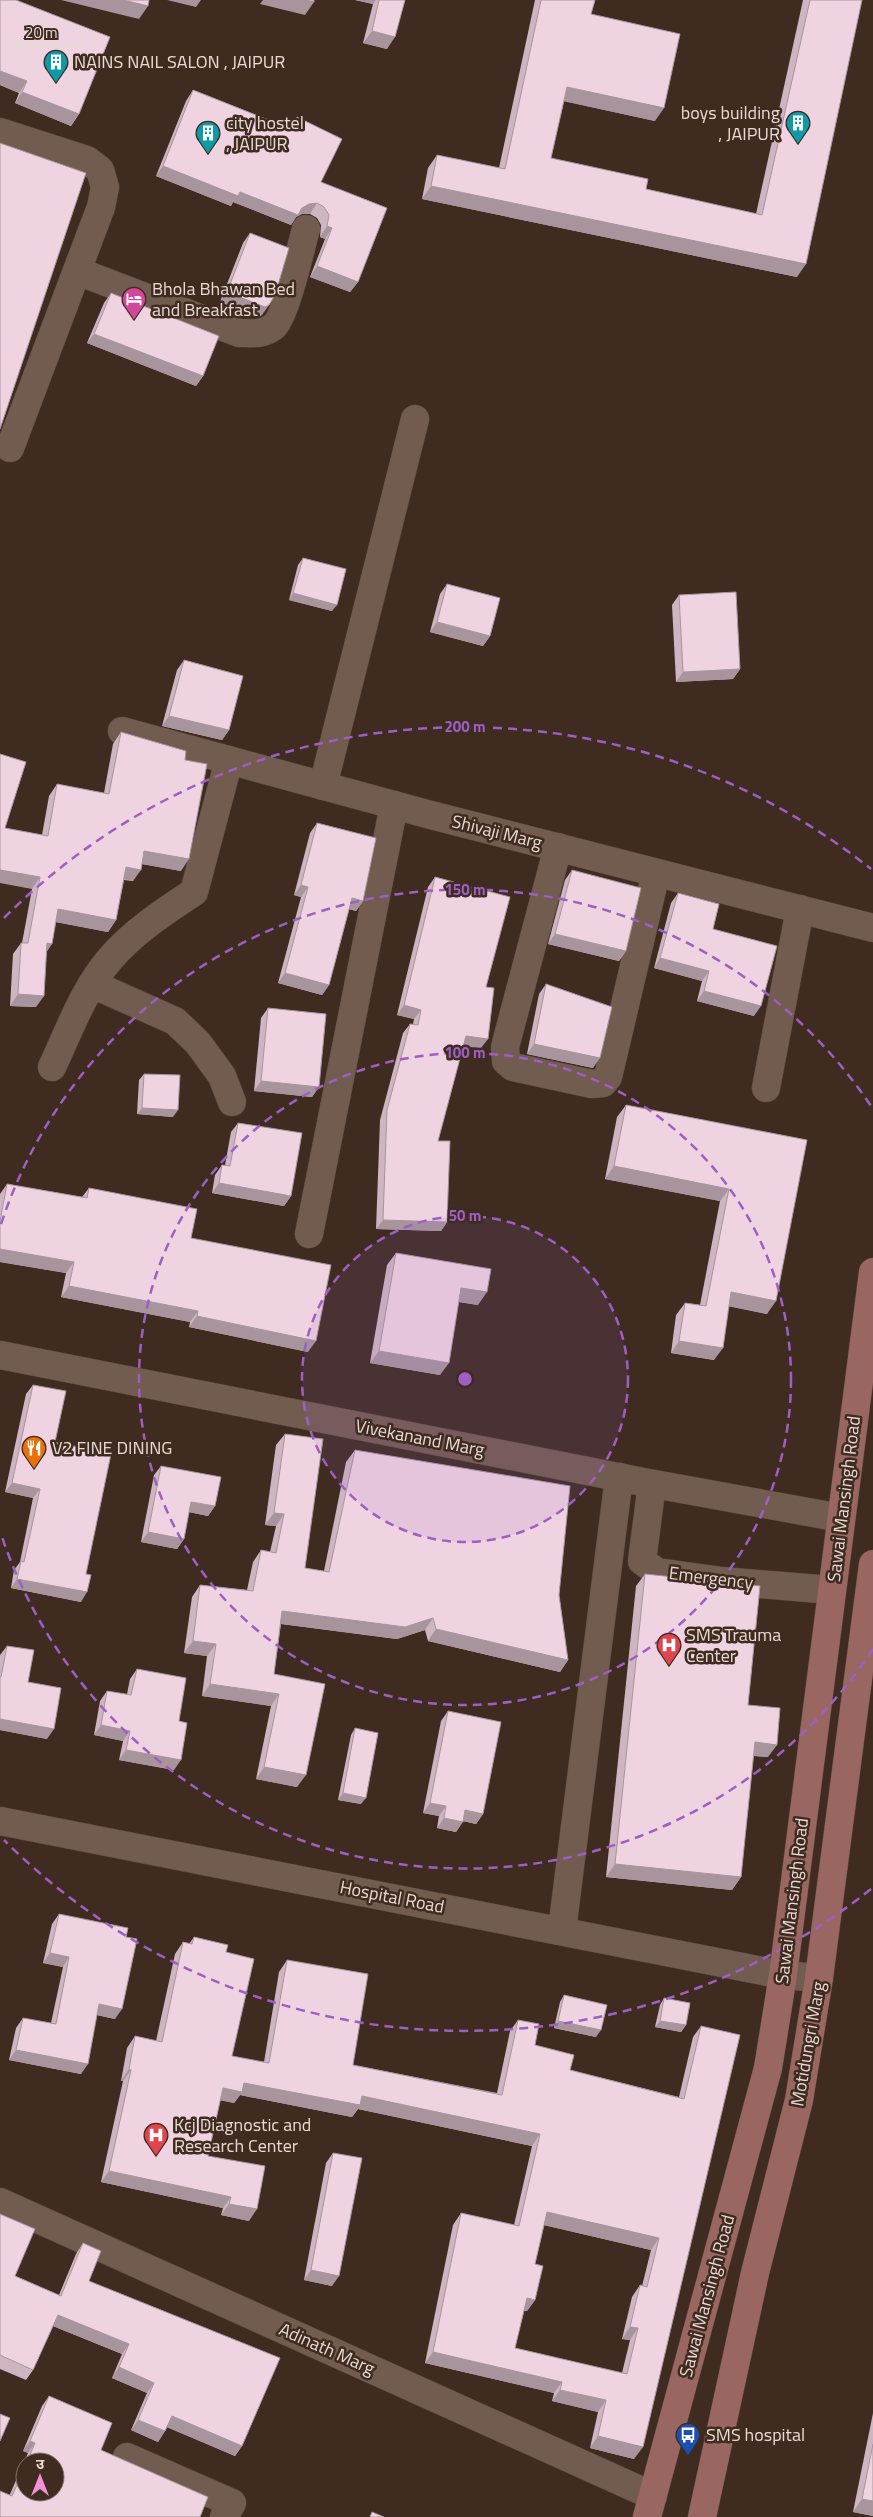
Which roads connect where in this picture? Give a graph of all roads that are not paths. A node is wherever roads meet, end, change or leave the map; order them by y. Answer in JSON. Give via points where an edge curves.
{"nodes":[{"id":1,"x":0,"y":132,"type":"edge"},
{"id":2,"x":306,"y":229,"type":"dead end"},
{"id":3,"x":77,"y":271,"type":"junction"},
{"id":4,"x":415,"y":419,"type":"dead end"},
{"id":5,"x":10,"y":448,"type":"dead end"},
{"id":6,"x":122,"y":731,"type":"edge"},
{"id":7,"x":229,"y":760,"type":"junction"},
{"id":8,"x":323,"y":786,"type":"junction"},
{"id":9,"x":394,"y":805,"type":"junction"},
{"id":10,"x":558,"y":847,"type":"junction"},
{"id":11,"x":656,"y":873,"type":"junction"},
{"id":12,"x":800,"y":910,"type":"junction"},
{"id":13,"x":873,"y":928,"type":"edge"},
{"id":14,"x":92,"y":984,"type":"junction"},
{"id":15,"x":52,"y":1067,"type":"dead end"},
{"id":16,"x":766,"y":1088,"type":"dead end"},
{"id":17,"x":232,"y":1102,"type":"dead end"},
{"id":18,"x":309,"y":1234,"type":"dead end"},
{"id":19,"x":873,"y":1272,"type":"edge"},
{"id":20,"x":0,"y":1355,"type":"edge"},
{"id":21,"x":619,"y":1477,"type":"junction"},
{"id":22,"x":652,"y":1484,"type":"junction"},
{"id":23,"x":841,"y":1518,"type":"junction"},
{"id":24,"x":873,"y":1564,"type":"edge"},
{"id":25,"x":832,"y":1590,"type":"junction"},
{"id":26,"x":0,"y":1821,"type":"edge"},
{"id":27,"x":562,"y":1930,"type":"junction"},
{"id":28,"x":784,"y":1975,"type":"junction"},
{"id":29,"x":819,"y":1978,"type":"junction"},
{"id":30,"x":0,"y":2202,"type":"edge"},
{"id":31,"x":127,"y":2457,"type":"dead end"},
{"id":32,"x":650,"y":2507,"type":"edge"},
{"id":33,"x":224,"y":2517,"type":"edge"},
{"id":34,"x":702,"y":2517,"type":"edge"}],
"edges":[{"from":1,"to":3,"type":"street","via":[[87,160],[100,170],[105,187],[101,207]]},
{"from":2,"to":3,"type":"street","via":[[284,307],[275,326],[261,333],[240,333]]},
{"from":3,"to":5,"type":"street"},
{"from":4,"to":8,"type":"street"},
{"from":6,"to":7,"type":"street","name":"Shivaji Marg"},
{"from":7,"to":8,"type":"street","name":"Shivaji Marg"},
{"from":7,"to":14,"type":"street","via":[[194,892],[154,918],[110,958]]},
{"from":8,"to":9,"type":"street","name":"Shivaji Marg"},
{"from":9,"to":10,"type":"street","name":"Shivaji Marg"},
{"from":9,"to":18,"type":"street"},
{"from":10,"to":11,"type":"street","name":"Shivaji Marg"},
{"from":10,"to":11,"type":"street","via":[[506,1047],[506,1060],[513,1067],[592,1084],[603,1083],[608,1077]]},
{"from":11,"to":12,"type":"street","name":"Shivaji Marg"},
{"from":12,"to":13,"type":"street","name":"Shivaji Marg"},
{"from":12,"to":16,"type":"street"},
{"from":14,"to":15,"type":"street"},
{"from":14,"to":17,"type":"street","via":[[175,1021],[198,1043],[222,1076]]},
{"from":19,"to":23,"type":"main road","name":"Sawai Mansingh Road"},
{"from":20,"to":21,"type":"street","name":"Vivekanand Marg"},
{"from":21,"to":22,"type":"street","name":"Vivekanand Marg"},
{"from":21,"to":27,"type":"street"},
{"from":22,"to":23,"type":"street","name":"Vivekanand Marg"},
{"from":22,"to":25,"type":"street","name":"Emergency","via":[[642,1561],[657,1572]]},
{"from":23,"to":25,"type":"main road","name":"Sawai Mansingh Road"},
{"from":24,"to":29,"type":"main road","name":"Motidungri Marg"},
{"from":25,"to":28,"type":"main road","name":"Sawai Mansingh Road"},
{"from":26,"to":27,"type":"street","name":"Hospital Road"},
{"from":27,"to":28,"type":"street","name":"Hospital Road"},
{"from":28,"to":29,"type":"street","name":"Hospital Road"},
{"from":28,"to":32,"type":"main road","name":"Sawai Mansingh Road","via":[[768,2068]]},
{"from":29,"to":34,"type":"main road","name":"Motidungri Marg","via":[[799,2100],[755,2274]]},
{"from":30,"to":32,"type":"street","name":"Adinath Marg"},
{"from":31,"to":33,"type":"street","via":[[232,2503]]}]}
